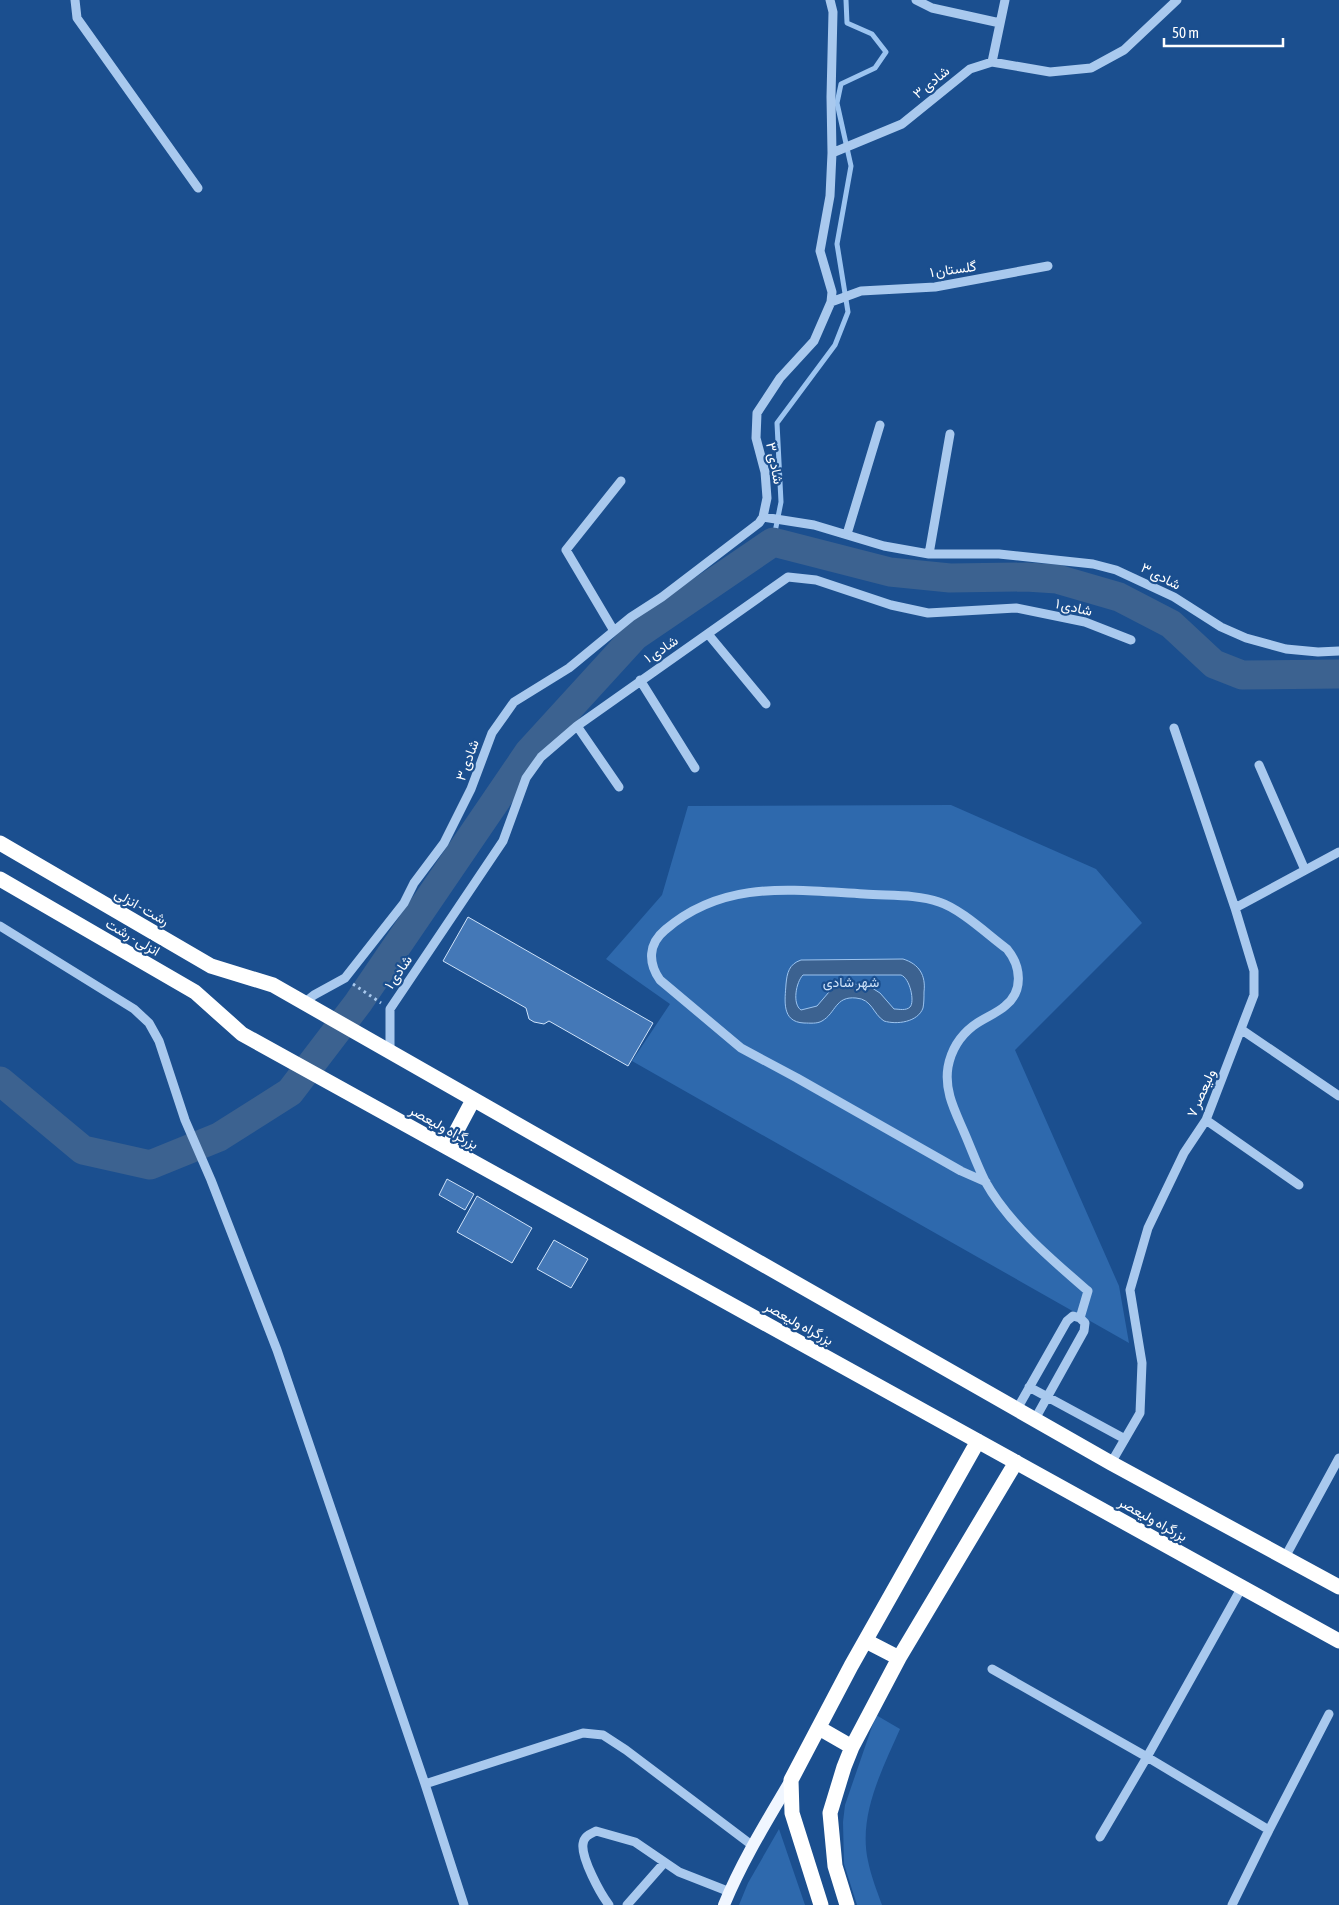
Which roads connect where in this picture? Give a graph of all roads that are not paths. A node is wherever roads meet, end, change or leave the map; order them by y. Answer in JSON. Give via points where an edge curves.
{"nodes":[{"id":1,"x":75,"y":0,"type":"edge"},
{"id":2,"x":830,"y":0,"type":"edge"},
{"id":3,"x":916,"y":0,"type":"edge"},
{"id":4,"x":1005,"y":0,"type":"edge"},
{"id":5,"x":1177,"y":0,"type":"edge"},
{"id":6,"x":1000,"y":23,"type":"junction"},
{"id":7,"x":992,"y":62,"type":"junction"},
{"id":8,"x":832,"y":153,"type":"junction"},
{"id":9,"x":198,"y":188,"type":"dead end"},
{"id":10,"x":1048,"y":266,"type":"dead end"},
{"id":11,"x":832,"y":302,"type":"junction"},
{"id":12,"x":880,"y":425,"type":"dead end"},
{"id":13,"x":950,"y":434,"type":"dead end"},
{"id":14,"x":621,"y":481,"type":"dead end"},
{"id":15,"x":763,"y":516,"type":"junction"},
{"id":16,"x":847,"y":534,"type":"junction"},
{"id":17,"x":929,"y":554,"type":"junction"},
{"id":18,"x":614,"y":631,"type":"junction"},
{"id":19,"x":708,"y":634,"type":"junction"},
{"id":20,"x":1131,"y":640,"type":"dead end"},
{"id":21,"x":1339,"y":651,"type":"edge"},
{"id":22,"x":640,"y":680,"type":"junction"},
{"id":23,"x":766,"y":704,"type":"dead end"},
{"id":24,"x":577,"y":726,"type":"junction"},
{"id":25,"x":1174,"y":728,"type":"dead end"},
{"id":26,"x":1259,"y":765,"type":"dead end"},
{"id":27,"x":695,"y":768,"type":"dead end"},
{"id":28,"x":620,"y":787,"type":"dead end"},
{"id":29,"x":0,"y":843,"type":"edge"},
{"id":30,"x":1339,"y":852,"type":"edge"},
{"id":31,"x":1305,"y":870,"type":"junction"},
{"id":32,"x":0,"y":879,"type":"edge"},
{"id":33,"x":1235,"y":908,"type":"junction"},
{"id":34,"x":0,"y":926,"type":"edge"},
{"id":35,"x":308,"y":1005,"type":"junction"},
{"id":36,"x":1242,"y":1030,"type":"junction"},
{"id":37,"x":242,"y":1034,"type":"joint"},
{"id":38,"x":385,"y":1049,"type":"junction"},
{"id":39,"x":1339,"y":1096,"type":"edge"},
{"id":40,"x":473,"y":1100,"type":"junction"},
{"id":41,"x":1206,"y":1120,"type":"junction"},
{"id":42,"x":448,"y":1147,"type":"junction"},
{"id":43,"x":986,"y":1182,"type":"junction"},
{"id":44,"x":1299,"y":1185,"type":"dead end"},
{"id":45,"x":1080,"y":1318,"type":"junction"},
{"id":46,"x":1030,"y":1387,"type":"junction"},
{"id":47,"x":1047,"y":1397,"type":"junction"},
{"id":48,"x":1017,"y":1409,"type":"junction"},
{"id":49,"x":1035,"y":1419,"type":"junction"},
{"id":50,"x":1125,"y":1439,"type":"junction"},
{"id":51,"x":978,"y":1441,"type":"junction"},
{"id":52,"x":1339,"y":1458,"type":"edge"},
{"id":53,"x":1016,"y":1462,"type":"junction"},
{"id":54,"x":1111,"y":1462,"type":"junction"},
{"id":55,"x":1284,"y":1559,"type":"junction"},
{"id":56,"x":1242,"y":1588,"type":"junction"},
{"id":57,"x":1339,"y":1588,"type":"edge"},
{"id":58,"x":866,"y":1641,"type":"junction"},
{"id":59,"x":1339,"y":1641,"type":"edge"},
{"id":60,"x":899,"y":1658,"type":"junction"},
{"id":61,"x":992,"y":1669,"type":"dead end"},
{"id":62,"x":1329,"y":1714,"type":"dead end"},
{"id":63,"x":819,"y":1728,"type":"junction"},
{"id":64,"x":852,"y":1747,"type":"junction"},
{"id":65,"x":1147,"y":1757,"type":"junction"},
{"id":66,"x":791,"y":1780,"type":"junction"},
{"id":67,"x":425,"y":1784,"type":"junction"},
{"id":68,"x":1268,"y":1830,"type":"junction"},
{"id":69,"x":1100,"y":1837,"type":"dead end"},
{"id":70,"x":753,"y":1846,"type":"junction"},
{"id":71,"x":664,"y":1863,"type":"junction"},
{"id":72,"x":730,"y":1892,"type":"junction"},
{"id":73,"x":464,"y":1905,"type":"edge"},
{"id":74,"x":609,"y":1905,"type":"edge"},
{"id":75,"x":627,"y":1905,"type":"edge"},
{"id":76,"x":724,"y":1905,"type":"edge"},
{"id":77,"x":820,"y":1905,"type":"edge"},
{"id":78,"x":846,"y":1905,"type":"edge"},
{"id":79,"x":1232,"y":1905,"type":"edge"}],
"edges":[{"from":1,"to":9,"type":"street","via":[[77,18]]},
{"from":2,"to":8,"type":"street","via":[[833,12]]},
{"from":3,"to":6,"type":"street","via":[[932,8]]},
{"from":4,"to":6,"type":"street"},
{"from":5,"to":7,"type":"street","name":"شادی ۳","via":[[1124,50],[1091,68],[1050,72]]},
{"from":6,"to":7,"type":"street"},
{"from":7,"to":8,"type":"street","name":"شادی ۳","via":[[970,69],[902,124]]},
{"from":8,"to":11,"type":"street","via":[[830,196],[820,251]]},
{"from":10,"to":11,"type":"street","name":"گلستان ۱","via":[[935,287],[861,291]]},
{"from":11,"to":15,"type":"street","name":"شادی ۳","via":[[814,341],[780,378],[757,412],[756,438],[765,472],[767,498]]},
{"from":12,"to":16,"type":"street"},
{"from":13,"to":17,"type":"street"},
{"from":14,"to":18,"type":"street","via":[[566,550]]},
{"from":15,"to":16,"type":"street","name":"شادی ۳"},
{"from":15,"to":18,"type":"street","name":"شادی ۳","via":[[759,523]]},
{"from":16,"to":17,"type":"street","name":"شادی ۳","via":[[884,546]]},
{"from":17,"to":21,"type":"street","name":"شادی ۳","via":[[999,554],[1093,564],[1116,570],[1174,597],[1221,627],[1246,638],[1286,649]]},
{"from":18,"to":35,"type":"street","name":"شادی ۳","via":[[569,668],[514,702],[492,733],[471,789],[444,843],[414,883],[404,903],[345,978],[314,995]]},
{"from":19,"to":20,"type":"street","name":"شادی ۱","via":[[788,577],[816,580],[891,605],[928,613],[1016,608],[1086,622]]},
{"from":19,"to":22,"type":"street","name":"شادی ۱"},
{"from":19,"to":23,"type":"street"},
{"from":22,"to":24,"type":"street","name":"شادی ۱"},
{"from":22,"to":27,"type":"street"},
{"from":24,"to":28,"type":"street"},
{"from":24,"to":38,"type":"street","name":"شادی ۱","via":[[542,757],[526,778],[503,841],[390,1009]]},
{"from":25,"to":33,"type":"street","name":"ولیعصر ۷"},
{"from":26,"to":31,"type":"street"},
{"from":29,"to":35,"type":"highway","name":"رشت - انزلی","via":[[211,966],[273,986]]},
{"from":30,"to":31,"type":"street"},
{"from":31,"to":33,"type":"street"},
{"from":32,"to":37,"type":"highway","name":"انزلی - رشت","via":[[195,992]]},
{"from":33,"to":36,"type":"street","name":"ولیعصر ۷","via":[[1254,970],[1254,995]]},
{"from":34,"to":67,"type":"street","via":[[134,1009],[149,1023],[277,1350]]},
{"from":35,"to":38,"type":"highway"},
{"from":36,"to":39,"type":"street"},
{"from":36,"to":41,"type":"street","name":"ولیعصر ۷"},
{"from":37,"to":42,"type":"highway","name":"بزرگراه ولیعصر"},
{"from":38,"to":40,"type":"highway"},
{"from":40,"to":42,"type":"highway"},
{"from":40,"to":48,"type":"highway"},
{"from":41,"to":44,"type":"street"},
{"from":41,"to":50,"type":"street","name":"ولیعصر ۷","via":[[1184,1153],[1148,1228],[1130,1290],[1142,1363],[1140,1413]]},
{"from":42,"to":51,"type":"highway","name":"بزرگراه ولیعصر"},
{"from":43,"to":43,"type":"street","via":[[950,1099],[948,1066],[964,1034],[1011,1000],[1019,974],[1007,949],[951,906],[912,897],[764,890],[705,905],[676,920],[658,935],[651,961],[660,980],[741,1048]]},
{"from":43,"to":45,"type":"street","via":[[1007,1213],[1052,1260],[1088,1291]]},
{"from":45,"to":46,"type":"street","via":[[1073,1316],[1067,1321]]},
{"from":45,"to":47,"type":"street","via":[[1085,1323],[1084,1331]]},
{"from":46,"to":47,"type":"street"},
{"from":46,"to":48,"type":"street"},
{"from":47,"to":49,"type":"street"},
{"from":47,"to":50,"type":"street"},
{"from":48,"to":49,"type":"highway"},
{"from":49,"to":54,"type":"highway"},
{"from":50,"to":54,"type":"street","name":"ولیعصر ۷"},
{"from":51,"to":53,"type":"highway","name":"بزرگراه ولیعصر"},
{"from":51,"to":58,"type":"highway"},
{"from":52,"to":55,"type":"street"},
{"from":53,"to":56,"type":"highway","name":"بزرگراه ولیعصر"},
{"from":53,"to":60,"type":"highway"},
{"from":54,"to":55,"type":"highway"},
{"from":55,"to":57,"type":"highway"},
{"from":56,"to":59,"type":"highway","name":"بزرگراه ولیعصر"},
{"from":56,"to":65,"type":"street"},
{"from":58,"to":60,"type":"highway"},
{"from":58,"to":63,"type":"highway"},
{"from":60,"to":64,"type":"highway"},
{"from":61,"to":65,"type":"street"},
{"from":62,"to":68,"type":"street"},
{"from":63,"to":64,"type":"highway"},
{"from":63,"to":66,"type":"highway"},
{"from":64,"to":78,"type":"highway","via":[[830,1813],[835,1866]]},
{"from":65,"to":68,"type":"street"},
{"from":65,"to":69,"type":"street"},
{"from":66,"to":70,"type":"main road"},
{"from":66,"to":77,"type":"highway","via":[[792,1813]]},
{"from":67,"to":70,"type":"street","via":[[583,1733],[603,1735]]},
{"from":67,"to":73,"type":"street"},
{"from":68,"to":79,"type":"street"},
{"from":70,"to":72,"type":"main road"},
{"from":71,"to":72,"type":"street"},
{"from":71,"to":74,"type":"street","via":[[635,1842],[596,1831],[587,1835],[583,1844],[586,1862],[600,1894]]},
{"from":71,"to":75,"type":"street"},
{"from":72,"to":76,"type":"main road"}]}
